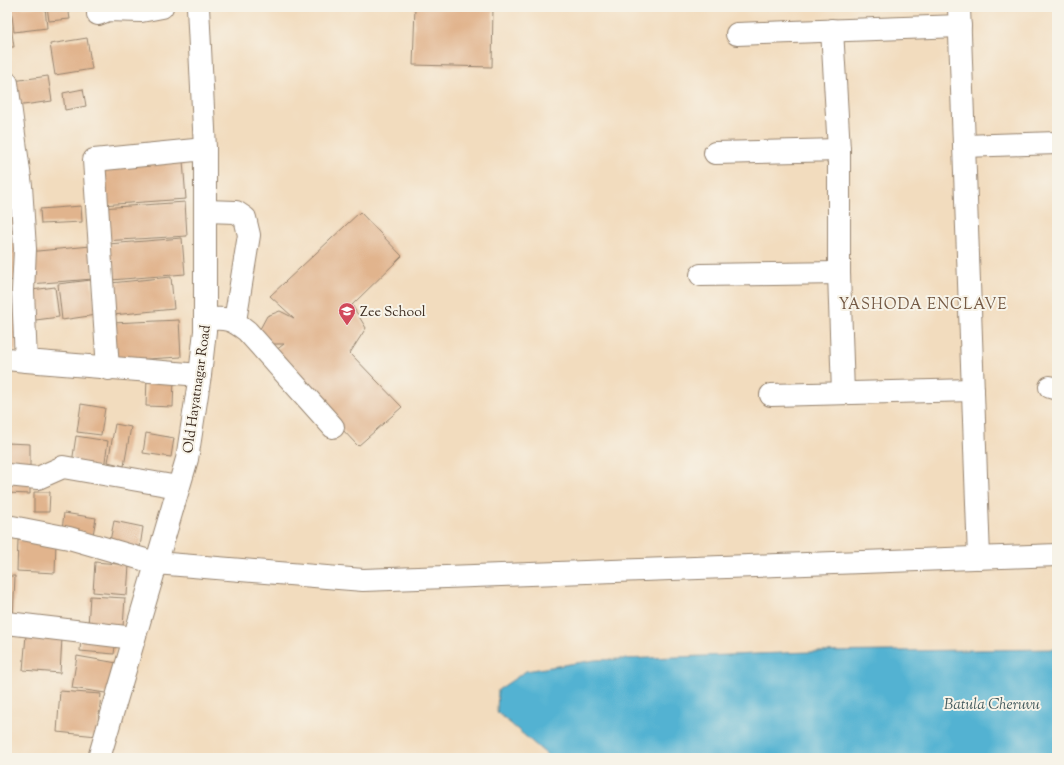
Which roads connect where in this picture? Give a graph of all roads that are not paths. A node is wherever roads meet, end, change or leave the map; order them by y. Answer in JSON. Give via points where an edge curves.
{"nodes":[{"id":1,"x":162,"y":7,"type":"edge"},
{"id":2,"x":198,"y":7,"type":"edge"},
{"id":3,"x":98,"y":14,"type":"dead end"},
{"id":4,"x":959,"y":16,"type":"edge"},
{"id":5,"x":832,"y":30,"type":"junction"},
{"id":6,"x":737,"y":34,"type":"dead end"},
{"id":7,"x":7,"y":83,"type":"edge"},
{"id":8,"x":1057,"y":143,"type":"edge"},
{"id":9,"x":964,"y":146,"type":"junction"},
{"id":10,"x":205,"y":150,"type":"junction"},
{"id":11,"x":839,"y":150,"type":"junction"},
{"id":12,"x":715,"y":153,"type":"dead end"},
{"id":13,"x":205,"y":211,"type":"junction"},
{"id":14,"x":839,"y":273,"type":"junction"},
{"id":15,"x":701,"y":275,"type":"dead end"},
{"id":16,"x":205,"y":320,"type":"junction"},
{"id":17,"x":235,"y":321,"type":"junction"},
{"id":18,"x":16,"y":360,"type":"edge"},
{"id":19,"x":108,"y":369,"type":"junction"},
{"id":20,"x":200,"y":375,"type":"junction"},
{"id":21,"x":973,"y":390,"type":"junction"},
{"id":22,"x":843,"y":393,"type":"junction"},
{"id":23,"x":771,"y":395,"type":"dead end"},
{"id":24,"x":333,"y":427,"type":"dead end"},
{"id":25,"x":7,"y":475,"type":"edge"},
{"id":26,"x":178,"y":487,"type":"junction"},
{"id":27,"x":7,"y":526,"type":"edge"},
{"id":28,"x":1057,"y":555,"type":"edge"},
{"id":29,"x":979,"y":558,"type":"junction"},
{"id":30,"x":156,"y":563,"type":"junction"},
{"id":31,"x":7,"y":623,"type":"edge"},
{"id":32,"x":134,"y":638,"type":"junction"},
{"id":33,"x":100,"y":758,"type":"edge"}],
"edges":[{"from":1,"to":3,"type":"street","via":[[142,11],[108,10]]},
{"from":2,"to":10,"type":"street","name":"Old Hayatnagar Road"},
{"from":4,"to":5,"type":"street"},
{"from":4,"to":9,"type":"street"},
{"from":5,"to":6,"type":"street"},
{"from":5,"to":11,"type":"street"},
{"from":7,"to":18,"type":"street","via":[[21,186],[25,249]]},
{"from":8,"to":9,"type":"street"},
{"from":9,"to":21,"type":"street"},
{"from":10,"to":13,"type":"street","name":"Old Hayatnagar Road"},
{"from":10,"to":19,"type":"street","via":[[94,160]]},
{"from":11,"to":12,"type":"street"},
{"from":11,"to":14,"type":"street"},
{"from":13,"to":16,"type":"street","name":"Old Hayatnagar Road"},
{"from":13,"to":17,"type":"street","via":[[236,212],[245,218],[249,236]]},
{"from":14,"to":15,"type":"street"},
{"from":14,"to":22,"type":"street"},
{"from":16,"to":17,"type":"street","via":[[220,318]]},
{"from":16,"to":20,"type":"street","name":"Old Hayatnagar Road"},
{"from":17,"to":24,"type":"street","via":[[247,331]]},
{"from":18,"to":19,"type":"street"},
{"from":19,"to":20,"type":"street"},
{"from":20,"to":26,"type":"street","name":"Old Hayatnagar Road","via":[[187,459]]},
{"from":21,"to":22,"type":"street"},
{"from":21,"to":29,"type":"street"},
{"from":22,"to":23,"type":"street"},
{"from":25,"to":26,"type":"street","via":[[38,478],[63,467]]},
{"from":26,"to":30,"type":"street","name":"Old Hayatnagar Road"},
{"from":27,"to":30,"type":"street","via":[[69,538]]},
{"from":28,"to":29,"type":"street"},
{"from":29,"to":30,"type":"street","via":[[363,580]]},
{"from":30,"to":32,"type":"street","name":"Old Hayatnagar Road"},
{"from":31,"to":32,"type":"street"},
{"from":32,"to":33,"type":"street","name":"Old Hayatnagar Road"}]}
